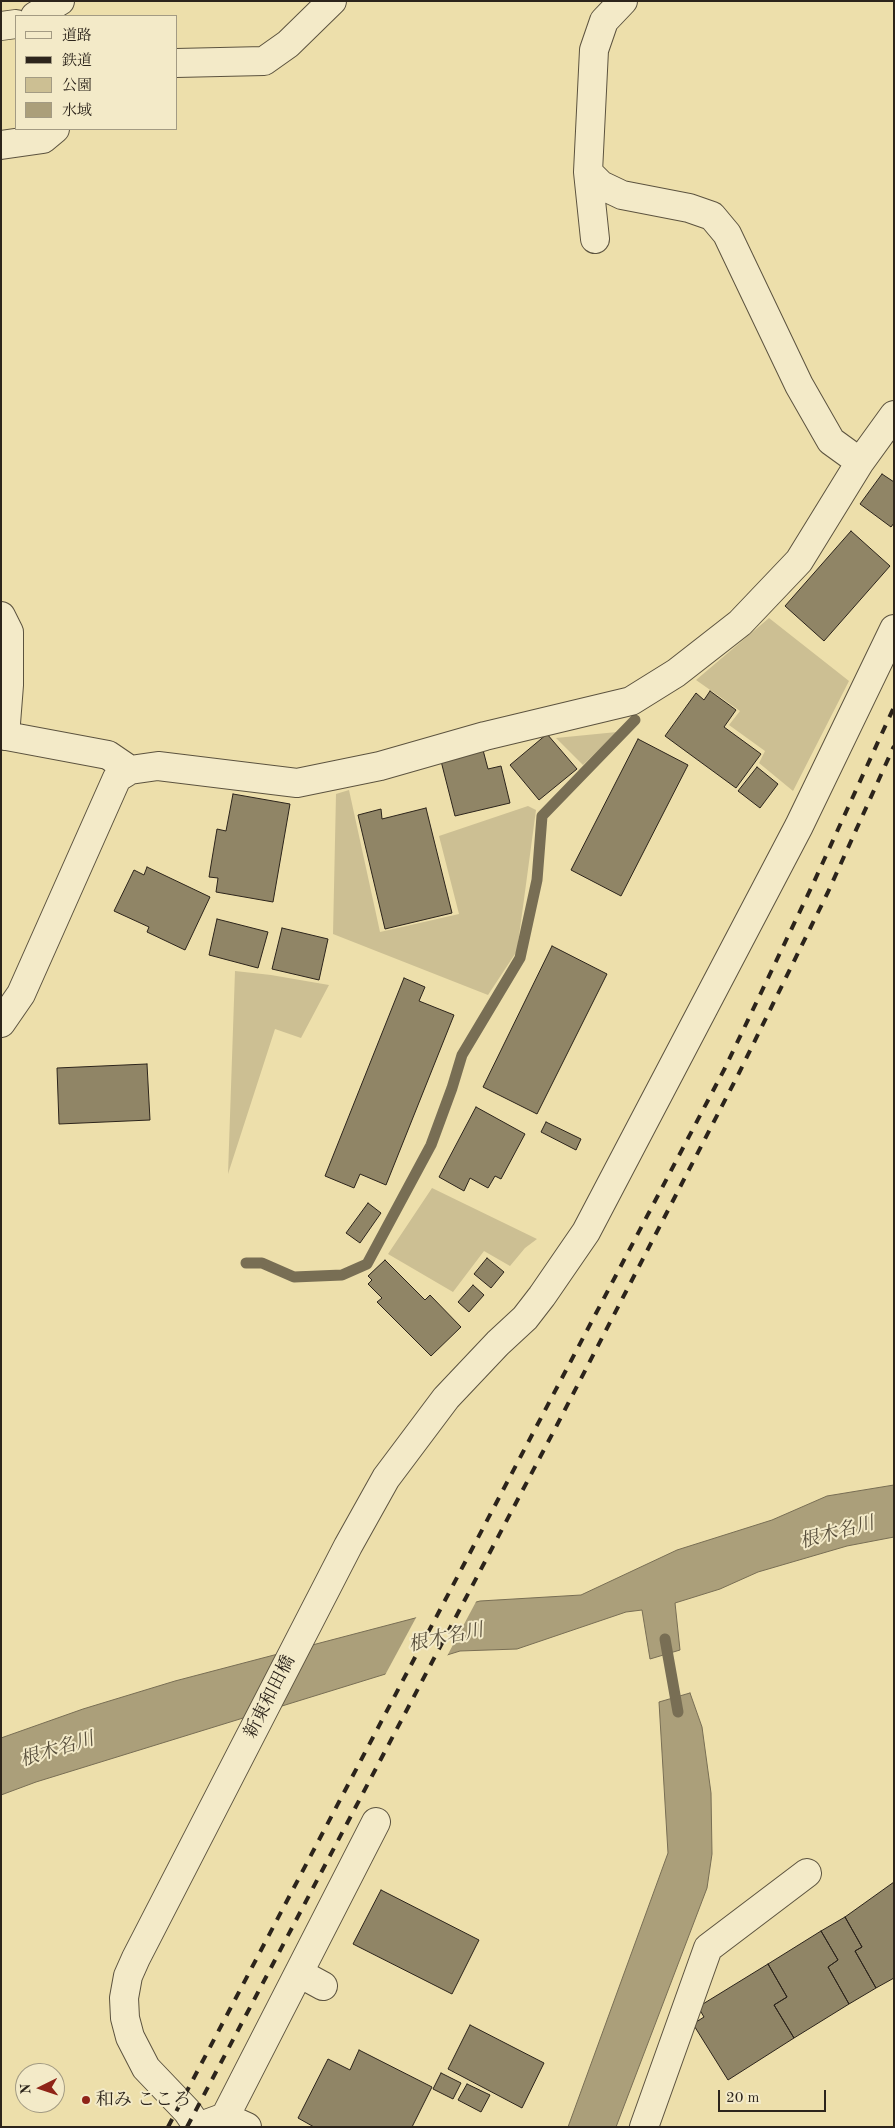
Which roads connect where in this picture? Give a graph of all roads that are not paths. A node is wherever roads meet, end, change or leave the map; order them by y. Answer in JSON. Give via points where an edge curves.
{"nodes":[{"id":1,"x":60,"y":1,"type":"edge"},
{"id":2,"x":332,"y":1,"type":"edge"},
{"id":3,"x":623,"y":1,"type":"edge"},
{"id":4,"x":37,"y":15,"type":"edge"},
{"id":5,"x":15,"y":24,"type":"edge"},
{"id":6,"x":1,"y":26,"type":"edge"},
{"id":7,"x":178,"y":63,"type":"edge"},
{"id":8,"x":54,"y":130,"type":"edge"},
{"id":9,"x":1,"y":145,"type":"edge"},
{"id":10,"x":588,"y":172,"type":"junction"},
{"id":11,"x":595,"y":240,"type":"dead end"},
{"id":12,"x":894,"y":415,"type":"edge"},
{"id":13,"x":860,"y":462,"type":"junction"},
{"id":14,"x":1,"y":616,"type":"edge"},
{"id":15,"x":894,"y":629,"type":"edge"},
{"id":16,"x":3,"y":736,"type":"edge"},
{"id":17,"x":130,"y":770,"type":"junction"},
{"id":18,"x":1,"y":1023,"type":"edge"},
{"id":19,"x":376,"y":1822,"type":"dead end"},
{"id":20,"x":807,"y":1873,"type":"dead end"},
{"id":21,"x":299,"y":1973,"type":"junction"},
{"id":22,"x":323,"y":1986,"type":"dead end"},
{"id":23,"x":236,"y":2122,"type":"edge"},
{"id":24,"x":198,"y":2127,"type":"edge"},
{"id":25,"x":644,"y":2127,"type":"edge"}],
"edges":[{"from":1,"to":4,"type":"street"},
{"from":2,"to":7,"type":"street","via":[[288,44],[264,61]]},
{"from":3,"to":10,"type":"street","via":[[604,20],[594,50]]},
{"from":5,"to":6,"type":"street"},
{"from":8,"to":9,"type":"street","via":[[43,139]]},
{"from":10,"to":11,"type":"street"},
{"from":10,"to":13,"type":"street","via":[[601,185],[622,195],[689,208],[712,216],[728,234],[799,385],[831,441]]},
{"from":12,"to":13,"type":"street"},
{"from":13,"to":17,"type":"street","via":[[799,561],[746,616],[676,673],[631,701],[485,736],[380,766],[297,783],[158,766]]},
{"from":14,"to":16,"type":"street","via":[[9,632],[9,685]]},
{"from":15,"to":24,"type":"street","name":"新東和田橋","via":[[799,826],[586,1232],[525,1318],[466,1375],[386,1478],[136,1958],[124,1998],[130,2037],[146,2068]]},
{"from":16,"to":17,"type":"street","via":[[108,756]]},
{"from":17,"to":18,"type":"street","via":[[117,778],[21,994]]},
{"from":19,"to":21,"type":"street"},
{"from":20,"to":25,"type":"street","via":[[708,1948]]},
{"from":21,"to":22,"type":"street"},
{"from":21,"to":23,"type":"street"},
{"from":23,"to":24,"type":"street"}]}
